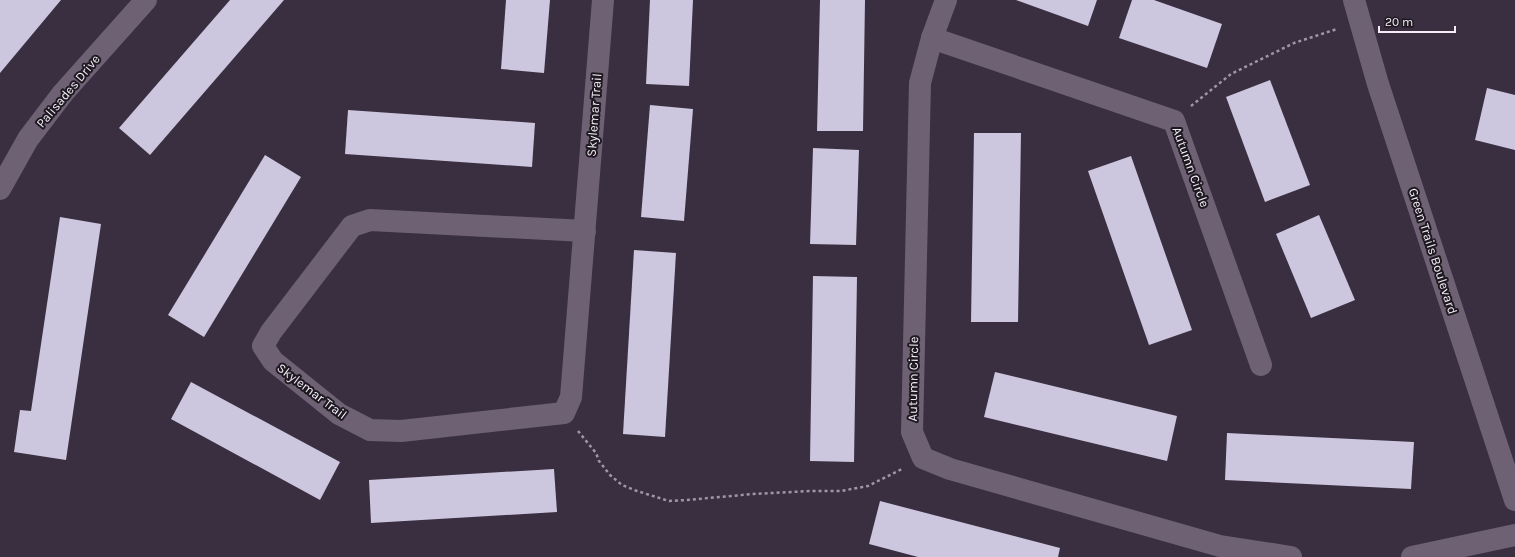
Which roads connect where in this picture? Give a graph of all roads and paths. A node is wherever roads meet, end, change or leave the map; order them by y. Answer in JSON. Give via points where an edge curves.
{"nodes":[{"id":1,"x":146,"y":0,"type":"edge"},
{"id":2,"x":603,"y":0,"type":"edge"},
{"id":3,"x":946,"y":0,"type":"edge"},
{"id":4,"x":1354,"y":0,"type":"edge"},
{"id":5,"x":1360,"y":23,"type":"junction"},
{"id":6,"x":932,"y":38,"type":"junction"},
{"id":7,"x":1174,"y":121,"type":"junction"},
{"id":8,"x":0,"y":189,"type":"edge"},
{"id":9,"x":584,"y":231,"type":"junction"},
{"id":10,"x":1262,"y":365,"type":"dead end"},
{"id":11,"x":564,"y":414,"type":"junction"},
{"id":12,"x":924,"y":458,"type":"junction"},
{"id":13,"x":1515,"y":500,"type":"edge"},
{"id":14,"x":1515,"y":535,"type":"edge"},
{"id":15,"x":1291,"y":557,"type":"edge"},
{"id":16,"x":1412,"y":557,"type":"edge"}],
"edges":[{"from":1,"to":8,"type":"street","name":"Palisades Drive","via":[[59,99],[28,139]]},
{"from":2,"to":9,"type":"street","name":"Skylemar Trail"},
{"from":3,"to":6,"type":"street","name":"Autumn Circle"},
{"from":4,"to":5,"type":"street","name":"Green Trails Boulevard"},
{"from":5,"to":7,"type":"path","via":[[1294,43],[1237,71]]},
{"from":5,"to":13,"type":"street","name":"Green Trails Boulevard"},
{"from":6,"to":7,"type":"street","name":"Autumn Circle"},
{"from":6,"to":12,"type":"street","name":"Autumn Circle","via":[[920,83],[912,432]]},
{"from":7,"to":10,"type":"street","name":"Autumn Circle"},
{"from":9,"to":11,"type":"street","name":"Skylemar Trail","via":[[572,397]]},
{"from":9,"to":11,"type":"street","name":"Skylemar Trail","via":[[370,220],[352,226],[263,346],[273,361],[339,414],[370,430],[401,431]]},
{"from":11,"to":12,"type":"path","via":[[596,453],[610,475],[622,485],[669,501],[841,491],[868,486]]},
{"from":12,"to":15,"type":"street","via":[[950,469],[1220,546]]},
{"from":14,"to":16,"type":"street"}]}
